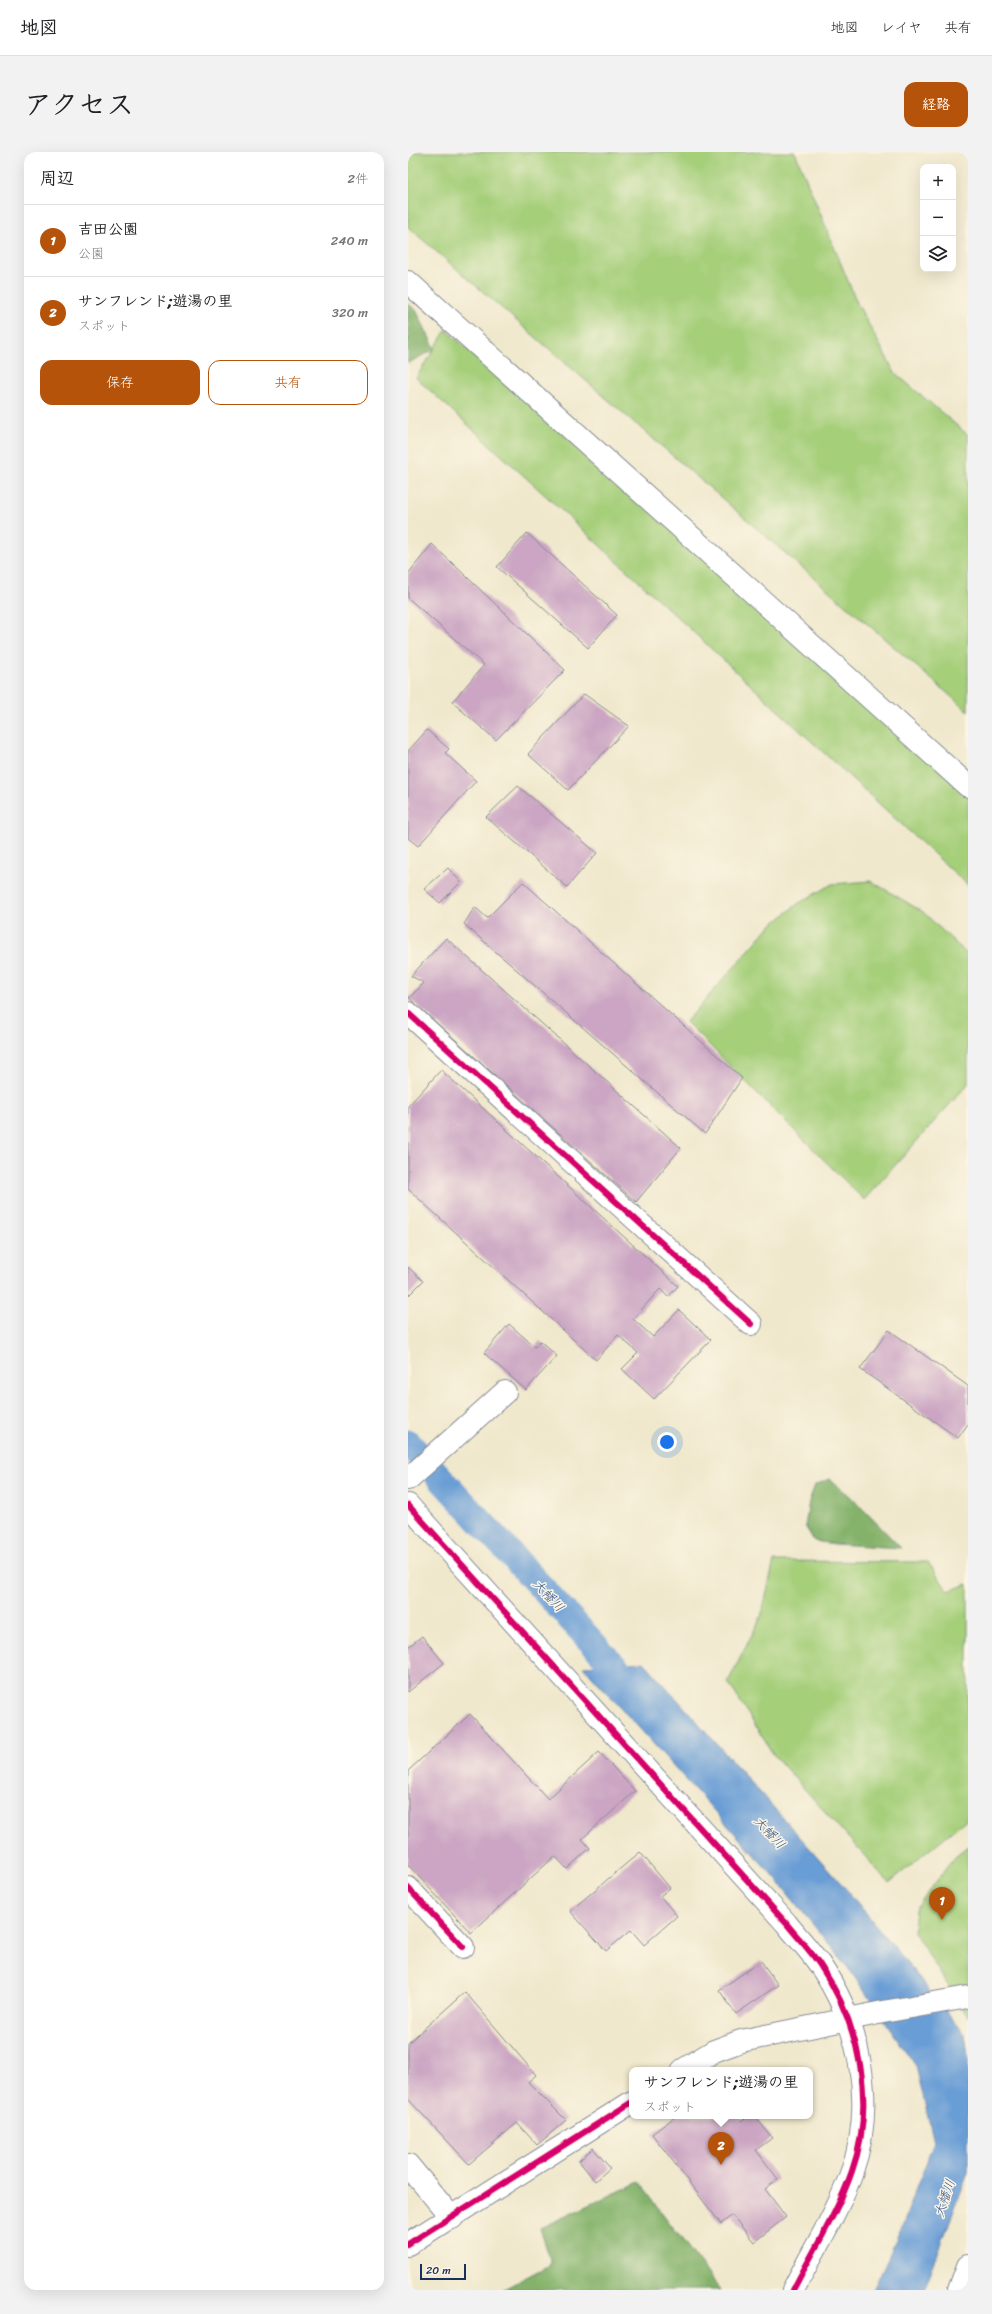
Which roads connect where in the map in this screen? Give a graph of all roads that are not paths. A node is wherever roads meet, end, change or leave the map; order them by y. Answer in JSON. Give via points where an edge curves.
{"nodes":[{"id":1,"x":408,"y":282,"type":"edge"},
{"id":2,"x":968,"y":786,"type":"edge"},
{"id":3,"x":408,"y":1013,"type":"edge"},
{"id":4,"x":751,"y":1324,"type":"dead end"},
{"id":5,"x":505,"y":1392,"type":"dead end"},
{"id":6,"x":409,"y":1478,"type":"edge"},
{"id":7,"x":408,"y":1504,"type":"edge"},
{"id":8,"x":408,"y":1888,"type":"edge"},
{"id":9,"x":463,"y":1947,"type":"dead end"},
{"id":10,"x":965,"y":1998,"type":"edge"},
{"id":11,"x":849,"y":2019,"type":"junction"},
{"id":12,"x":689,"y":2067,"type":"edge"},
{"id":13,"x":629,"y":2104,"type":"edge"},
{"id":14,"x":408,"y":2165,"type":"edge"},
{"id":15,"x":452,"y":2218,"type":"junction"},
{"id":16,"x":408,"y":2244,"type":"edge"},
{"id":17,"x":968,"y":2266,"type":"edge"},
{"id":18,"x":793,"y":2290,"type":"edge"},
{"id":19,"x":958,"y":2290,"type":"edge"}],
"edges":[{"from":1,"to":2,"type":"street"},
{"from":3,"to":4,"type":"street"},
{"from":5,"to":6,"type":"street"},
{"from":7,"to":11,"type":"street","via":[[786,1923],[820,1965]]},
{"from":8,"to":9,"type":"street"},
{"from":10,"to":11,"type":"street"},
{"from":11,"to":12,"type":"street","via":[[741,2041],[714,2051]]},
{"from":11,"to":18,"type":"street","via":[[860,2064],[863,2091],[862,2127],[853,2170],[837,2207]]},
{"from":13,"to":15,"type":"street"},
{"from":14,"to":15,"type":"street"},
{"from":15,"to":16,"type":"street"},
{"from":17,"to":19,"type":"street"}]}
